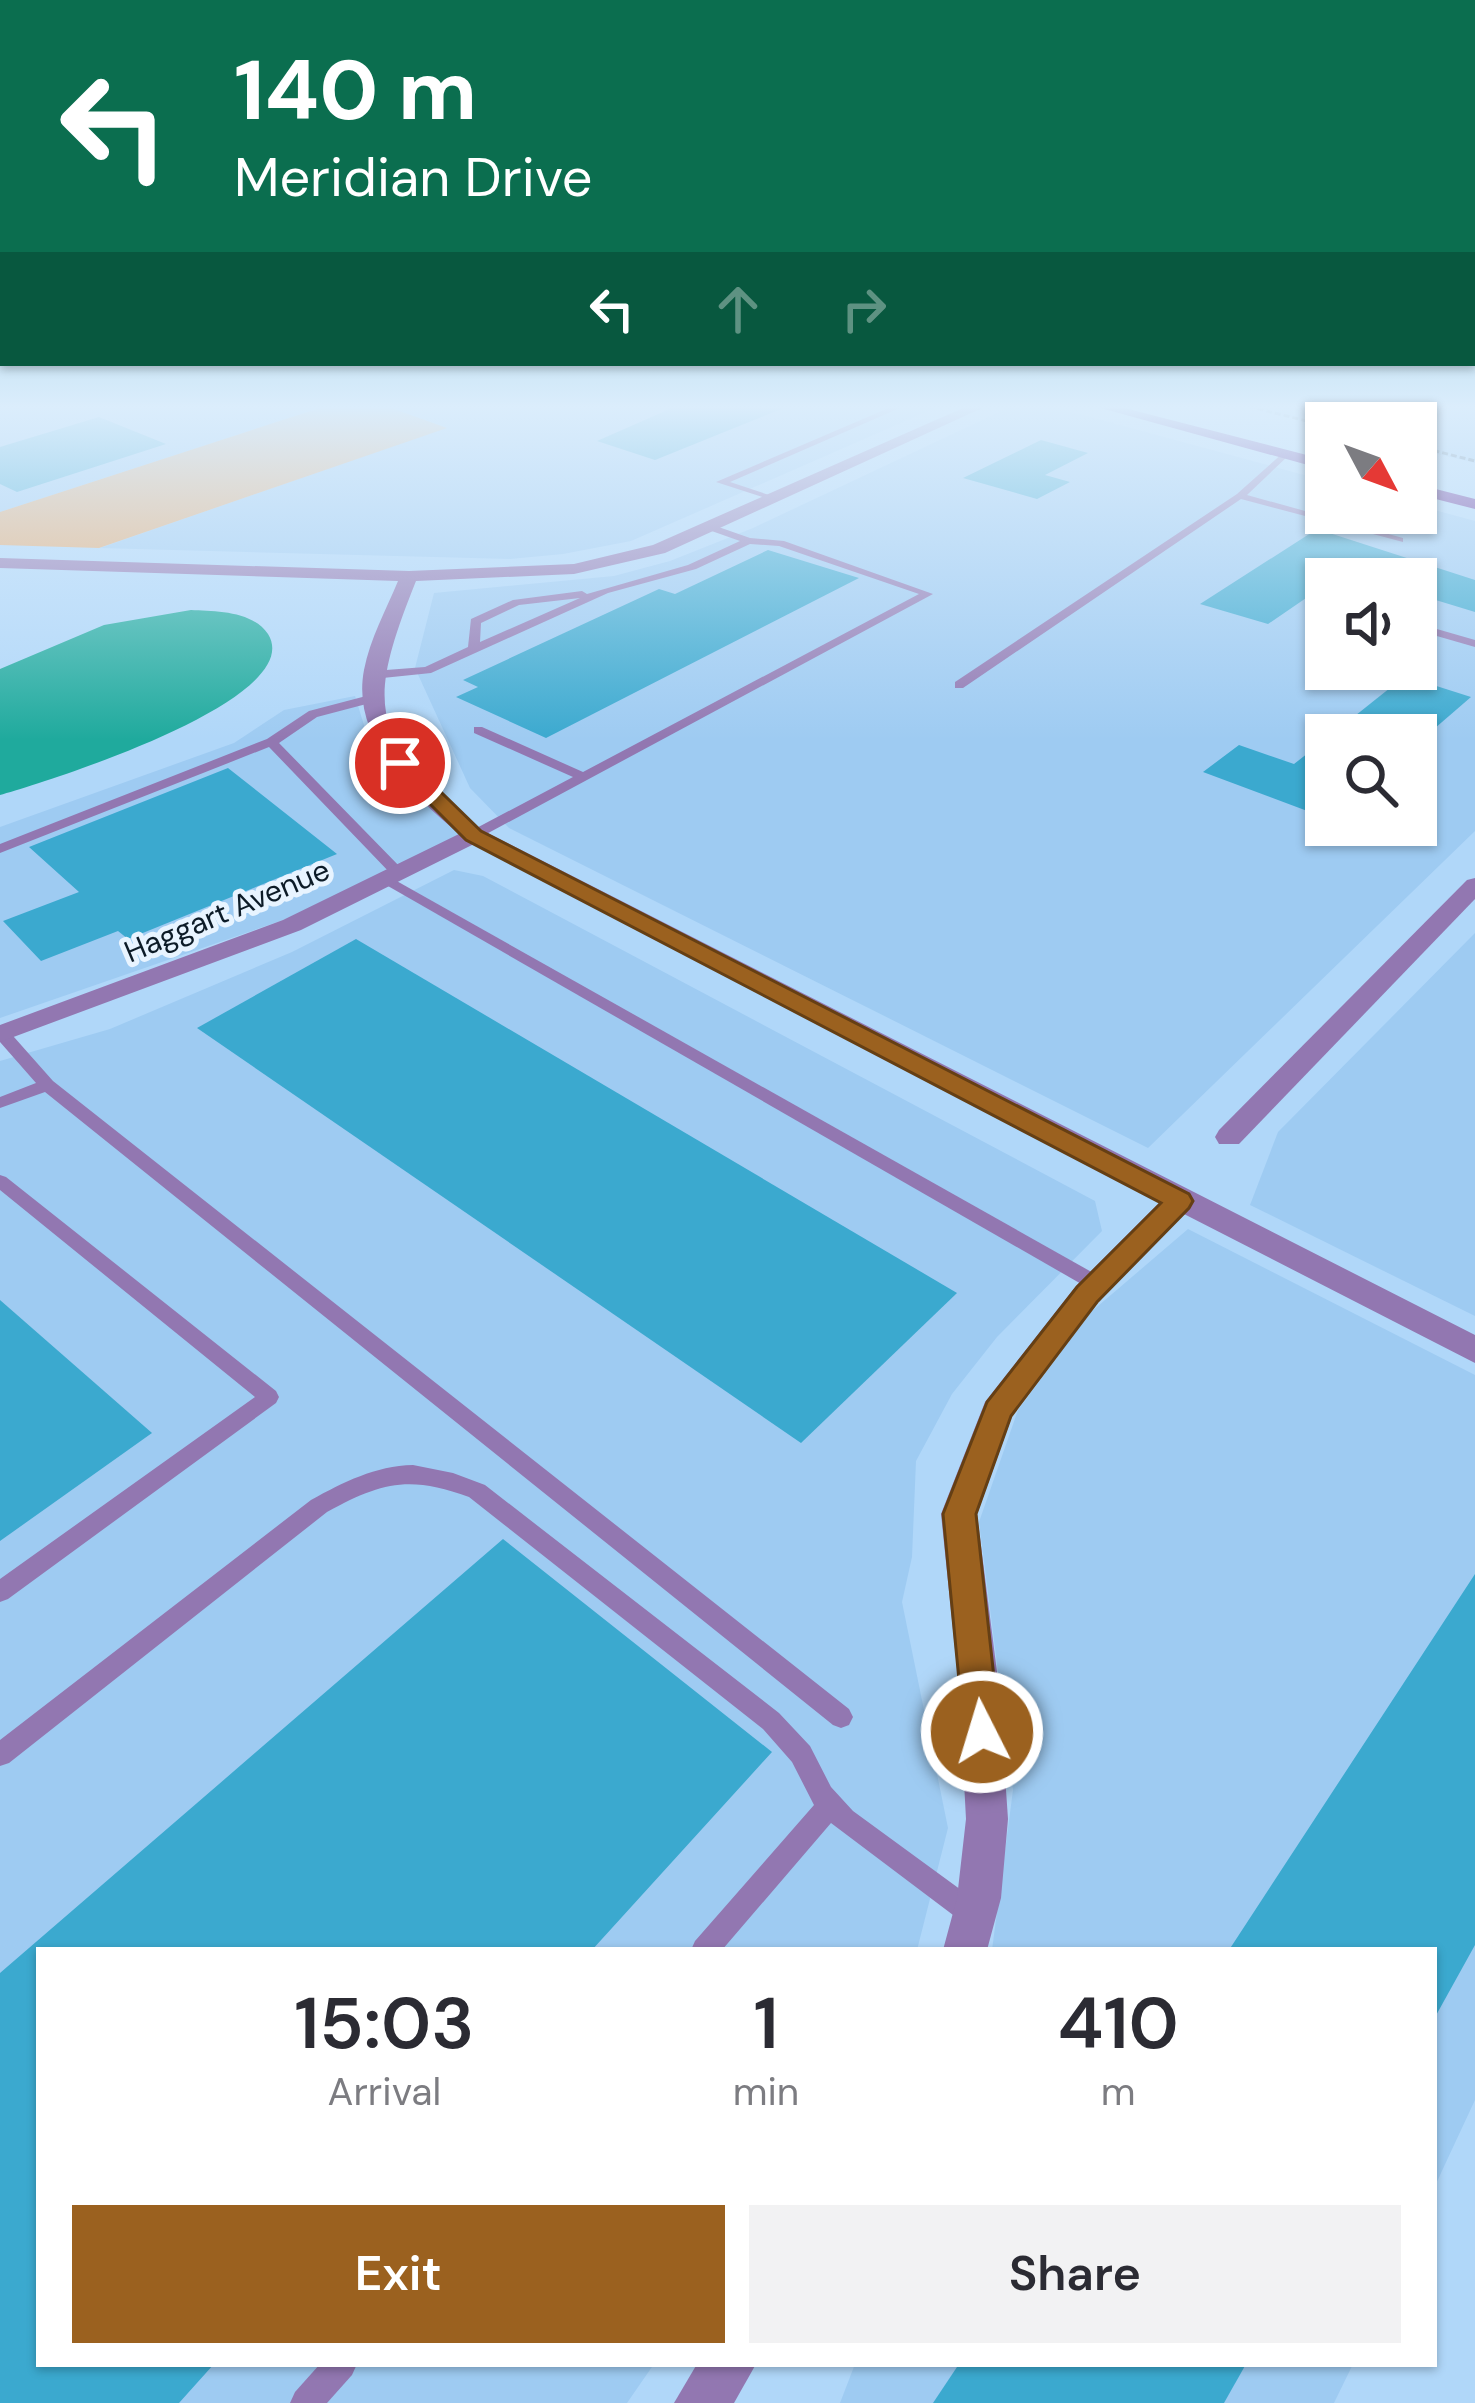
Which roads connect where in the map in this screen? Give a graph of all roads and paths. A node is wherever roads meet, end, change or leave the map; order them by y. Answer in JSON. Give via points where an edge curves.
{"nodes":[{"id":1,"x":734,"y":516,"type":"edge"},
{"id":2,"x":1210,"y":516,"type":"edge"},
{"id":3,"x":1313,"y":516,"type":"edge"},
{"id":4,"x":710,"y":527,"type":"junction"},
{"id":5,"x":1399,"y":540,"type":"dead end"},
{"id":6,"x":749,"y":541,"type":"junction"},
{"id":7,"x":0,"y":563,"type":"edge"},
{"id":8,"x":409,"y":576,"type":"junction"},
{"id":9,"x":604,"y":591,"type":"junction"},
{"id":10,"x":1437,"y":632,"type":"edge"},
{"id":11,"x":1475,"y":644,"type":"edge"},
{"id":12,"x":474,"y":650,"type":"junction"},
{"id":13,"x":373,"y":675,"type":"junction"},
{"id":14,"x":959,"y":685,"type":"dead end"},
{"id":15,"x":370,"y":699,"type":"junction"},
{"id":16,"x":478,"y":730,"type":"dead end"},
{"id":17,"x":271,"y":742,"type":"junction"},
{"id":18,"x":584,"y":777,"type":"junction"},
{"id":19,"x":473,"y":835,"type":"junction"},
{"id":20,"x":0,"y":850,"type":"edge"},
{"id":21,"x":392,"y":876,"type":"junction"},
{"id":22,"x":1475,"y":885,"type":"edge"},
{"id":23,"x":0,"y":1033,"type":"edge"},
{"id":24,"x":47,"y":1084,"type":"junction"},
{"id":25,"x":0,"y":1103,"type":"edge"},
{"id":26,"x":1229,"y":1138,"type":"dead end"},
{"id":27,"x":0,"y":1181,"type":"edge"},
{"id":28,"x":1179,"y":1201,"type":"junction"},
{"id":29,"x":1097,"y":1284,"type":"junction"},
{"id":30,"x":1475,"y":1350,"type":"edge"},
{"id":31,"x":0,"y":1592,"type":"edge"},
{"id":32,"x":841,"y":1717,"type":"dead end"},
{"id":33,"x":0,"y":1755,"type":"edge"},
{"id":34,"x":831,"y":1804,"type":"junction"},
{"id":35,"x":970,"y":1932,"type":"edge"},
{"id":36,"x":707,"y":1947,"type":"edge"},
{"id":37,"x":337,"y":2367,"type":"edge"},
{"id":38,"x":728,"y":2367,"type":"edge"},
{"id":39,"x":306,"y":2403,"type":"edge"},
{"id":40,"x":701,"y":2403,"type":"edge"}],
"edges":[{"from":1,"to":4,"type":"street"},
{"from":2,"to":14,"type":"lane"},
{"from":3,"to":5,"type":"lane"},
{"from":4,"to":6,"type":"lane"},
{"from":4,"to":8,"type":"street","via":[[574,569]]},
{"from":6,"to":9,"type":"lane"},
{"from":6,"to":18,"type":"lane","via":[[780,543],[928,594]]},
{"from":7,"to":8,"type":"street"},
{"from":8,"to":13,"type":"street"},
{"from":9,"to":12,"type":"lane"},
{"from":9,"to":12,"type":"lane","via":[[517,602],[475,622]]},
{"from":10,"to":11,"type":"lane"},
{"from":12,"to":13,"type":"lane","via":[[427,670]]},
{"from":13,"to":15,"type":"street"},
{"from":15,"to":17,"type":"lane","via":[[314,714]]},
{"from":15,"to":19,"type":"street","via":[[400,763]]},
{"from":16,"to":18,"type":"lane"},
{"from":17,"to":20,"type":"lane"},
{"from":17,"to":21,"type":"lane"},
{"from":18,"to":19,"type":"lane"},
{"from":19,"to":21,"type":"street","name":"Haggart Avenue"},
{"from":19,"to":28,"type":"street"},
{"from":21,"to":23,"type":"street","name":"Haggart Avenue","via":[[292,925]]},
{"from":21,"to":29,"type":"lane"},
{"from":22,"to":26,"type":"street"},
{"from":23,"to":24,"type":"lane"},
{"from":24,"to":25,"type":"lane"},
{"from":24,"to":32,"type":"lane"},
{"from":27,"to":31,"type":"lane","via":[[269,1396]]},
{"from":28,"to":29,"type":"street"},
{"from":28,"to":30,"type":"street"},
{"from":29,"to":35,"type":"street","via":[[998,1411],[959,1514],[987,1819]]},
{"from":33,"to":34,"type":"lane","via":[[319,1506],[396,1471],[476,1491],[771,1721]]},
{"from":34,"to":35,"type":"lane"},
{"from":34,"to":36,"type":"lane"},
{"from":37,"to":39,"type":"lane"},
{"from":38,"to":40,"type":"street"}]}
